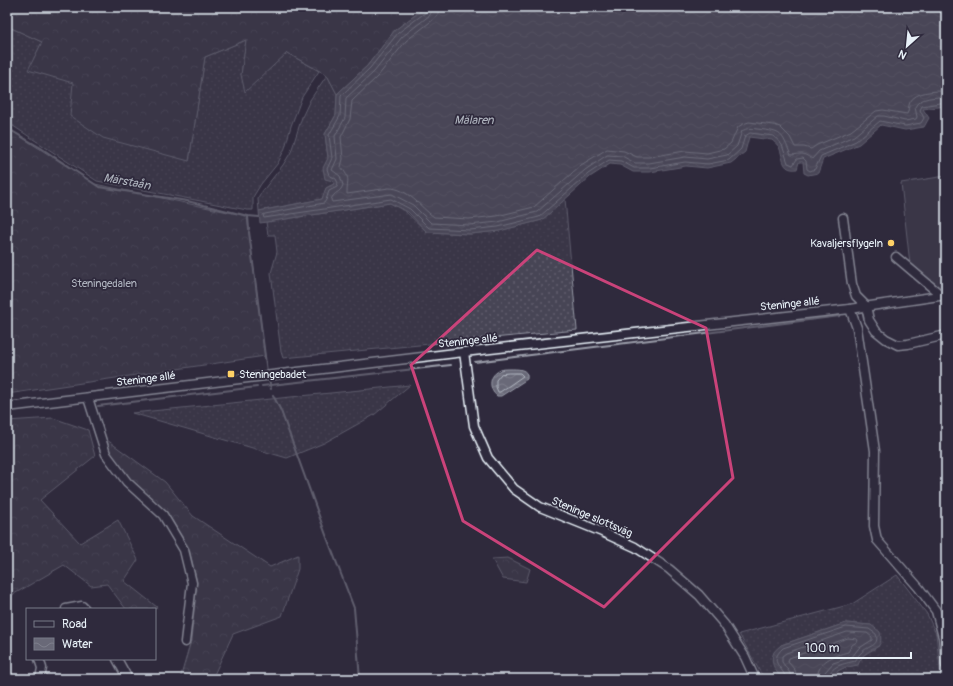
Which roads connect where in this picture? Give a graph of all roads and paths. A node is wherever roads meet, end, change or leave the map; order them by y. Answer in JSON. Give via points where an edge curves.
{"nodes":[{"id":1,"x":843,"y":218,"type":"dead end"},
{"id":2,"x":896,"y":257,"type":"dead end"},
{"id":3,"x":944,"y":295,"type":"edge"},
{"id":4,"x":866,"y":306,"type":"junction"},
{"id":5,"x":850,"y":308,"type":"junction"},
{"id":6,"x":946,"y":335,"type":"edge"},
{"id":7,"x":464,"y":352,"type":"junction"},
{"id":8,"x":88,"y":398,"type":"junction"},
{"id":9,"x":7,"y":407,"type":"edge"},
{"id":10,"x":71,"y":608,"type":"edge"},
{"id":11,"x":83,"y":608,"type":"edge"},
{"id":12,"x":186,"y":642,"type":"dead end"},
{"id":13,"x":39,"y":660,"type":"edge"},
{"id":14,"x":118,"y":660,"type":"edge"},
{"id":15,"x":946,"y":664,"type":"edge"},
{"id":16,"x":40,"y":679,"type":"edge"},
{"id":17,"x":128,"y":679,"type":"edge"},
{"id":18,"x":755,"y":679,"type":"edge"}],
"edges":[{"from":1,"to":4,"type":"street","via":[[852,284],[856,296]]},
{"from":2,"to":3,"type":"street"},
{"from":3,"to":4,"type":"street","name":"Steninge allé"},
{"from":4,"to":5,"type":"street","name":"Steninge allé"},
{"from":4,"to":6,"type":"street","via":[[869,320],[876,331],[898,345]]},
{"from":5,"to":7,"type":"street","name":"Steninge allé"},
{"from":5,"to":15,"type":"street","via":[[857,328],[875,451],[874,526],[877,540],[919,588],[936,612],[943,637]]},
{"from":7,"to":8,"type":"street","name":"Steninge allé"},
{"from":7,"to":18,"type":"street","name":"Steninge slottsväg","via":[[474,426],[488,458],[514,489],[540,507],[635,547],[669,569],[699,594],[724,624],[745,657]]},
{"from":8,"to":9,"type":"street","name":"Steninge allé"},
{"from":8,"to":12,"type":"street","via":[[106,454],[127,482],[163,515],[184,550],[192,583]]},
{"from":10,"to":11,"type":"street"},
{"from":13,"to":16,"type":"street","via":[[42,668]]},
{"from":14,"to":17,"type":"street"}]}
